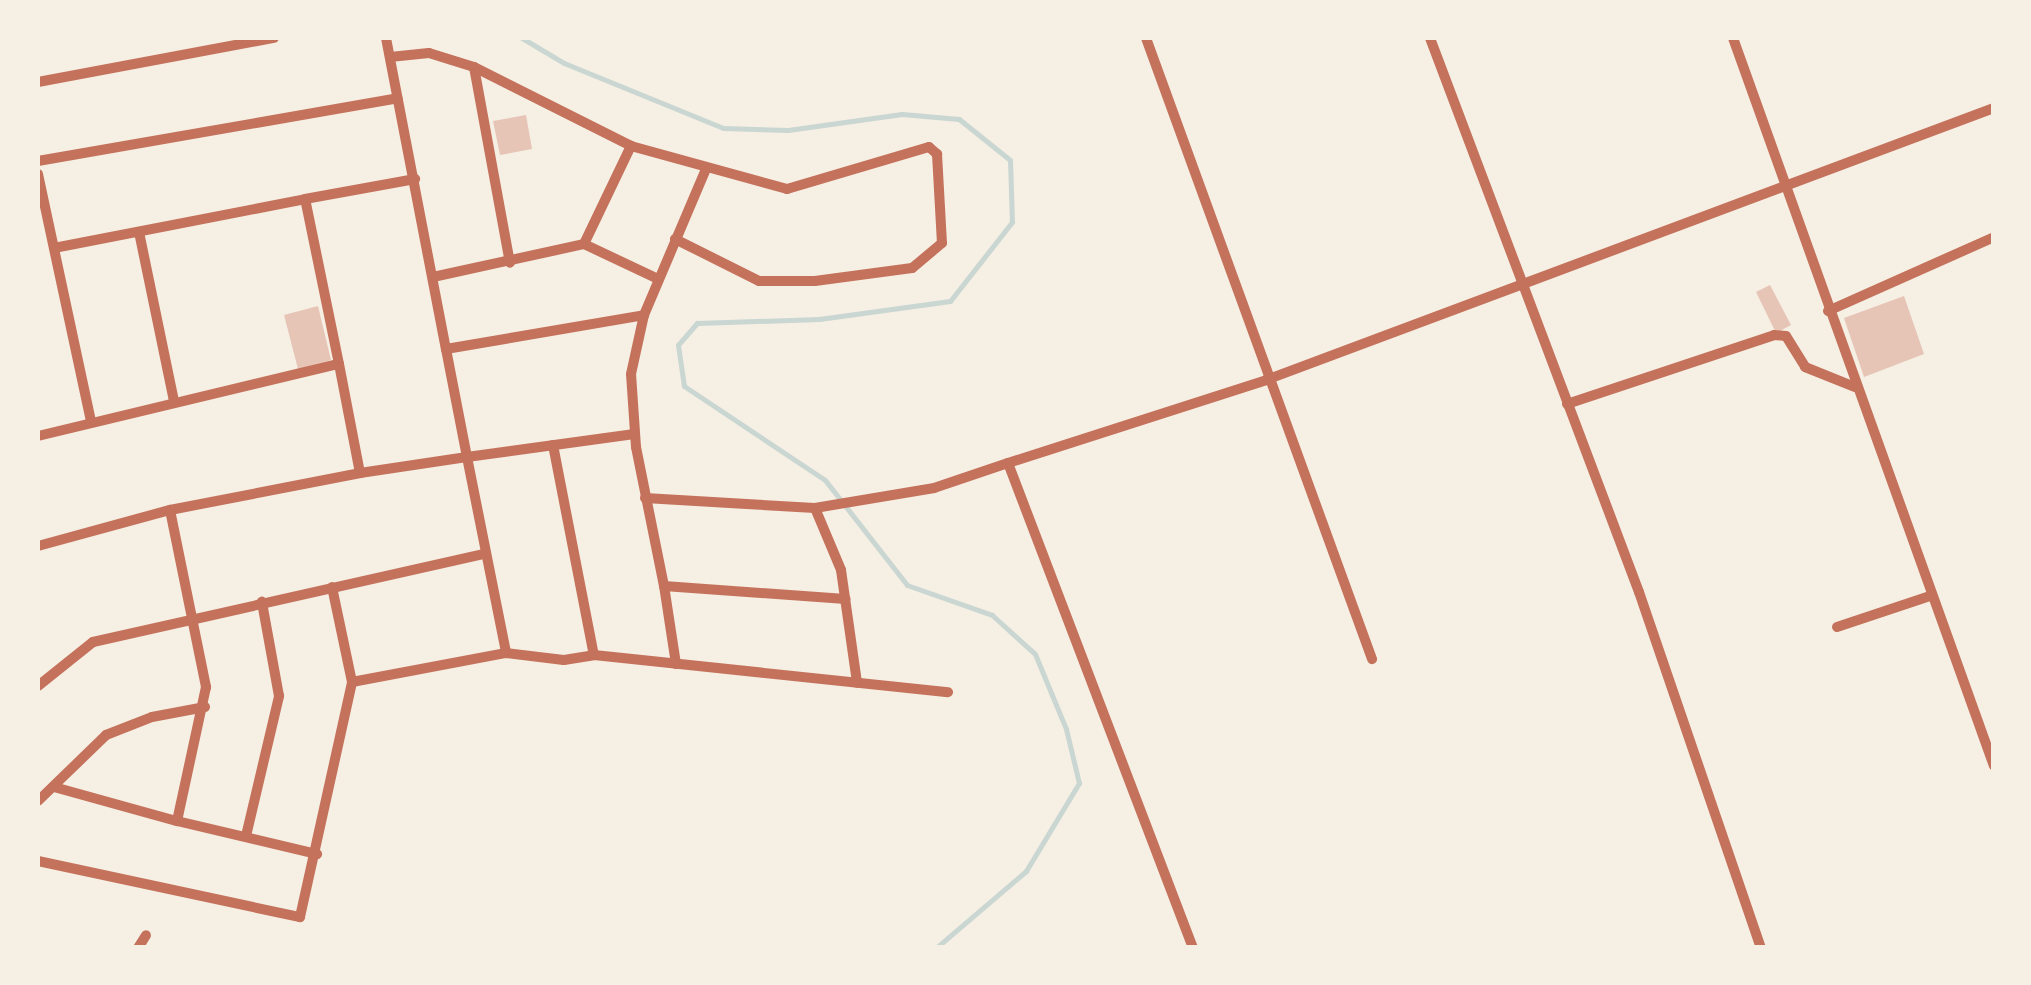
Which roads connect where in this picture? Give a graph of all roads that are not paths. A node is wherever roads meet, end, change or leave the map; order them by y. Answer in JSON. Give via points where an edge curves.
{"nodes":[{"id":1,"x":274,"y":38,"type":"edge"},
{"id":2,"x":386,"y":38,"type":"edge"},
{"id":3,"x":1146,"y":38,"type":"edge"},
{"id":4,"x":1430,"y":38,"type":"edge"},
{"id":5,"x":1733,"y":38,"type":"edge"},
{"id":6,"x":390,"y":57,"type":"junction"},
{"id":7,"x":474,"y":66,"type":"junction"},
{"id":8,"x":38,"y":82,"type":"edge"},
{"id":9,"x":398,"y":98,"type":"junction"},
{"id":10,"x":1994,"y":108,"type":"edge"},
{"id":11,"x":631,"y":146,"type":"junction"},
{"id":12,"x":38,"y":161,"type":"edge"},
{"id":13,"x":705,"y":171,"type":"junction"},
{"id":14,"x":38,"y":174,"type":"edge"},
{"id":15,"x":414,"y":178,"type":"junction"},
{"id":16,"x":1784,"y":190,"type":"junction"},
{"id":17,"x":305,"y":199,"type":"junction"},
{"id":18,"x":139,"y":232,"type":"junction"},
{"id":19,"x":1994,"y":237,"type":"edge"},
{"id":20,"x":675,"y":238,"type":"junction"},
{"id":21,"x":584,"y":244,"type":"junction"},
{"id":22,"x":54,"y":248,"type":"junction"},
{"id":23,"x":510,"y":263,"type":"junction"},
{"id":24,"x":433,"y":277,"type":"junction"},
{"id":25,"x":658,"y":279,"type":"junction"},
{"id":26,"x":1520,"y":284,"type":"junction"},
{"id":27,"x":1828,"y":311,"type":"junction"},
{"id":28,"x":644,"y":315,"type":"junction"},
{"id":29,"x":446,"y":349,"type":"junction"},
{"id":30,"x":339,"y":364,"type":"junction"},
{"id":31,"x":1266,"y":380,"type":"junction"},
{"id":32,"x":1855,"y":388,"type":"junction"},
{"id":33,"x":174,"y":400,"type":"junction"},
{"id":34,"x":1566,"y":404,"type":"junction"},
{"id":35,"x":92,"y":422,"type":"junction"},
{"id":36,"x":634,"y":434,"type":"junction"},
{"id":37,"x":38,"y":436,"type":"edge"},
{"id":38,"x":553,"y":445,"type":"junction"},
{"id":39,"x":467,"y":457,"type":"junction"},
{"id":40,"x":1008,"y":463,"type":"junction"},
{"id":41,"x":360,"y":473,"type":"junction"},
{"id":42,"x":645,"y":498,"type":"junction"},
{"id":43,"x":815,"y":508,"type":"junction"},
{"id":44,"x":170,"y":510,"type":"junction"},
{"id":45,"x":38,"y":546,"type":"edge"},
{"id":46,"x":484,"y":554,"type":"junction"},
{"id":47,"x":664,"y":586,"type":"junction"},
{"id":48,"x":332,"y":587,"type":"junction"},
{"id":49,"x":1930,"y":596,"type":"junction"},
{"id":50,"x":846,"y":600,"type":"junction"},
{"id":51,"x":262,"y":602,"type":"junction"},
{"id":52,"x":194,"y":620,"type":"junction"},
{"id":53,"x":1838,"y":627,"type":"dead end"},
{"id":54,"x":506,"y":653,"type":"junction"},
{"id":55,"x":594,"y":655,"type":"junction"},
{"id":56,"x":1372,"y":659,"type":"dead end"},
{"id":57,"x":676,"y":664,"type":"junction"},
{"id":58,"x":352,"y":682,"type":"junction"},
{"id":59,"x":857,"y":683,"type":"junction"},
{"id":60,"x":38,"y":686,"type":"edge"},
{"id":61,"x":948,"y":692,"type":"dead end"},
{"id":62,"x":205,"y":707,"type":"junction"},
{"id":63,"x":1994,"y":766,"type":"edge"},
{"id":64,"x":54,"y":787,"type":"junction"},
{"id":65,"x":38,"y":802,"type":"edge"},
{"id":66,"x":177,"y":821,"type":"junction"},
{"id":67,"x":246,"y":836,"type":"junction"},
{"id":68,"x":318,"y":854,"type":"junction"},
{"id":69,"x":38,"y":861,"type":"edge"},
{"id":70,"x":146,"y":936,"type":"dead end"},
{"id":71,"x":138,"y":948,"type":"edge"},
{"id":72,"x":1193,"y":948,"type":"edge"},
{"id":73,"x":1762,"y":948,"type":"edge"}],
"edges":[{"from":1,"to":8,"type":"street"},
{"from":2,"to":6,"type":"street"},
{"from":3,"to":31,"type":"street"},
{"from":4,"to":26,"type":"street"},
{"from":5,"to":16,"type":"street"},
{"from":6,"to":7,"type":"street","via":[[430,54]]},
{"from":6,"to":9,"type":"street"},
{"from":7,"to":11,"type":"street"},
{"from":7,"to":23,"type":"street"},
{"from":9,"to":12,"type":"street"},
{"from":9,"to":15,"type":"street"},
{"from":10,"to":16,"type":"street"},
{"from":11,"to":13,"type":"street"},
{"from":11,"to":21,"type":"street"},
{"from":13,"to":20,"type":"street"},
{"from":13,"to":20,"type":"street","via":[[787,189],[929,148],[936,154],[943,197],[940,250],[892,274],[786,282],[740,276]]},
{"from":14,"to":22,"type":"street"},
{"from":15,"to":17,"type":"street"},
{"from":15,"to":24,"type":"street"},
{"from":16,"to":26,"type":"street"},
{"from":16,"to":27,"type":"street"},
{"from":17,"to":18,"type":"street"},
{"from":17,"to":30,"type":"street"},
{"from":18,"to":22,"type":"street"},
{"from":18,"to":33,"type":"street"},
{"from":19,"to":27,"type":"street"},
{"from":20,"to":25,"type":"street"},
{"from":21,"to":23,"type":"street"},
{"from":21,"to":25,"type":"street"},
{"from":22,"to":35,"type":"street"},
{"from":23,"to":24,"type":"street"},
{"from":24,"to":29,"type":"street"},
{"from":25,"to":28,"type":"street"},
{"from":26,"to":31,"type":"street"},
{"from":26,"to":34,"type":"street"},
{"from":27,"to":32,"type":"street"},
{"from":28,"to":29,"type":"street"},
{"from":28,"to":36,"type":"street","via":[[632,374]]},
{"from":29,"to":39,"type":"street"},
{"from":30,"to":33,"type":"street"},
{"from":30,"to":41,"type":"street"},
{"from":31,"to":40,"type":"street"},
{"from":31,"to":56,"type":"street"},
{"from":32,"to":34,"type":"street","via":[[1806,367],[1786,336],[1774,334]]},
{"from":32,"to":49,"type":"street"},
{"from":33,"to":35,"type":"street"},
{"from":34,"to":73,"type":"street"},
{"from":35,"to":37,"type":"street"},
{"from":36,"to":38,"type":"street"},
{"from":36,"to":42,"type":"street"},
{"from":38,"to":39,"type":"street"},
{"from":38,"to":55,"type":"street"},
{"from":39,"to":41,"type":"street"},
{"from":39,"to":46,"type":"street"},
{"from":40,"to":43,"type":"street","via":[[934,488]]},
{"from":40,"to":72,"type":"street"},
{"from":41,"to":44,"type":"street"},
{"from":42,"to":43,"type":"street"},
{"from":42,"to":47,"type":"street"},
{"from":43,"to":50,"type":"street","via":[[842,570]]},
{"from":44,"to":45,"type":"street"},
{"from":44,"to":52,"type":"street"},
{"from":46,"to":48,"type":"street"},
{"from":46,"to":54,"type":"street"},
{"from":47,"to":50,"type":"street"},
{"from":47,"to":57,"type":"street"},
{"from":48,"to":51,"type":"street"},
{"from":48,"to":58,"type":"street"},
{"from":49,"to":53,"type":"street"},
{"from":49,"to":63,"type":"street"},
{"from":50,"to":59,"type":"street"},
{"from":51,"to":52,"type":"street"},
{"from":51,"to":67,"type":"street","via":[[279,696]]},
{"from":52,"to":60,"type":"street","via":[[86,644]]},
{"from":52,"to":62,"type":"street"},
{"from":54,"to":55,"type":"street","via":[[564,660]]},
{"from":54,"to":58,"type":"street"},
{"from":55,"to":57,"type":"street"},
{"from":57,"to":59,"type":"street"},
{"from":58,"to":68,"type":"street"},
{"from":59,"to":61,"type":"street"},
{"from":62,"to":64,"type":"street","via":[[106,735]]},
{"from":62,"to":66,"type":"street"},
{"from":64,"to":65,"type":"street"},
{"from":64,"to":66,"type":"street"},
{"from":66,"to":67,"type":"street"},
{"from":67,"to":68,"type":"street"},
{"from":68,"to":69,"type":"street","via":[[302,914],[292,920]]},
{"from":70,"to":71,"type":"street"}]}
